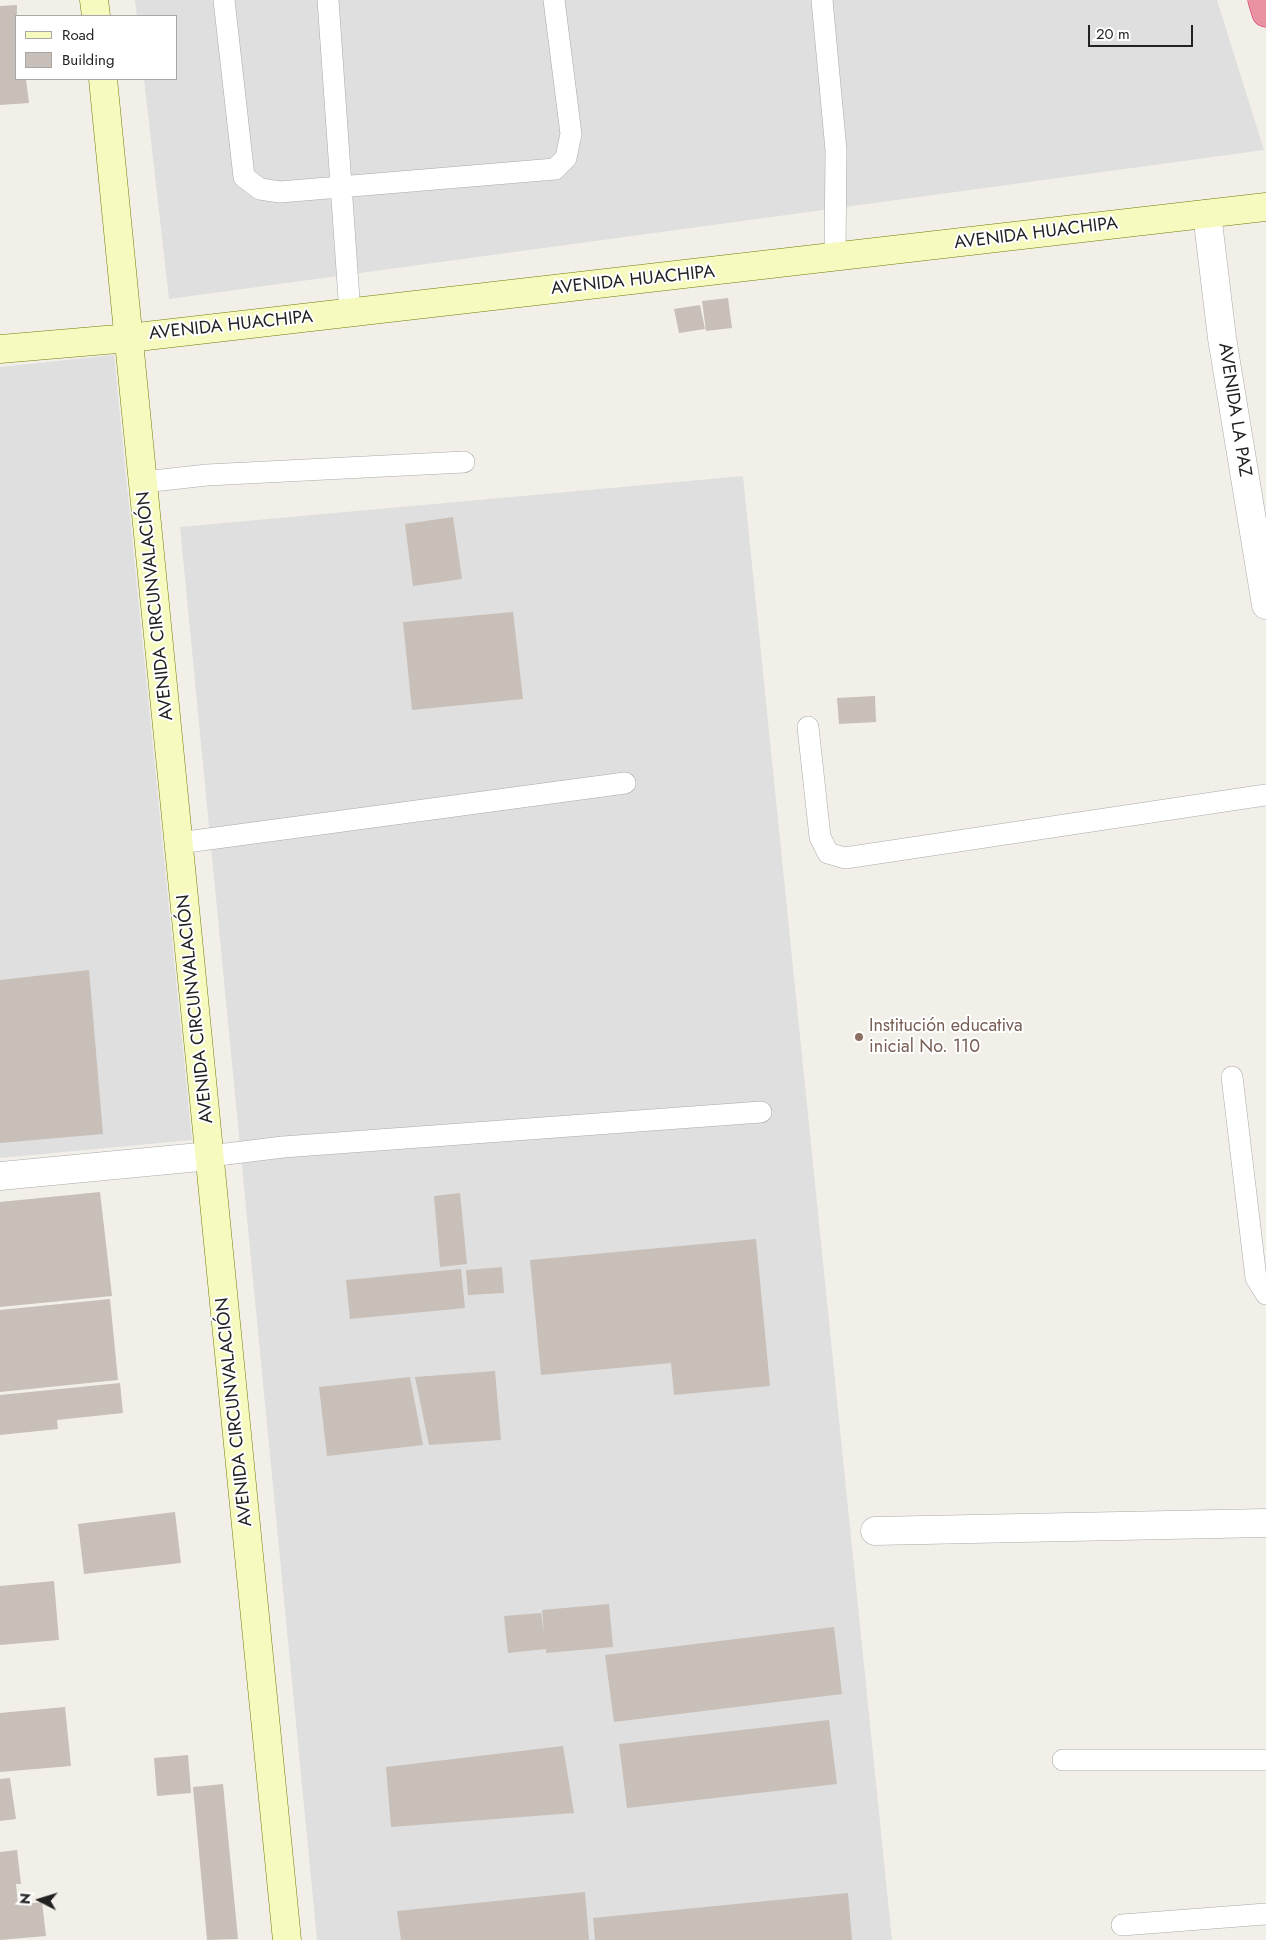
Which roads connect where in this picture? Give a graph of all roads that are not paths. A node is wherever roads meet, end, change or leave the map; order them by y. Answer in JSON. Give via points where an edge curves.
{"nodes":[{"id":1,"x":94,"y":0,"type":"edge"},
{"id":2,"x":224,"y":0,"type":"edge"},
{"id":3,"x":328,"y":0,"type":"edge"},
{"id":4,"x":554,"y":0,"type":"edge"},
{"id":5,"x":822,"y":0,"type":"edge"},
{"id":6,"x":1262,"y":0,"type":"edge"},
{"id":7,"x":1266,"y":13,"type":"edge"},
{"id":8,"x":96,"y":15,"type":"edge"},
{"id":9,"x":103,"y":80,"type":"edge"},
{"id":10,"x":340,"y":187,"type":"junction"},
{"id":11,"x":1266,"y":208,"type":"edge"},
{"id":12,"x":1207,"y":214,"type":"junction"},
{"id":13,"x":835,"y":258,"type":"junction"},
{"id":14,"x":350,"y":313,"type":"junction"},
{"id":15,"x":130,"y":338,"type":"junction"},
{"id":16,"x":0,"y":348,"type":"edge"},
{"id":17,"x":464,"y":462,"type":"dead end"},
{"id":18,"x":144,"y":482,"type":"junction"},
{"id":19,"x":1266,"y":605,"type":"edge"},
{"id":20,"x":808,"y":727,"type":"dead end"},
{"id":21,"x":625,"y":783,"type":"dead end"},
{"id":22,"x":1266,"y":795,"type":"edge"},
{"id":23,"x":179,"y":842,"type":"junction"},
{"id":24,"x":1232,"y":1077,"type":"dead end"},
{"id":25,"x":761,"y":1112,"type":"dead end"},
{"id":26,"x":210,"y":1156,"type":"junction"},
{"id":27,"x":0,"y":1176,"type":"edge"},
{"id":28,"x":1266,"y":1294,"type":"edge"},
{"id":29,"x":1266,"y":1522,"type":"edge"},
{"id":30,"x":875,"y":1531,"type":"dead end"},
{"id":31,"x":1063,"y":1760,"type":"dead end"},
{"id":32,"x":1266,"y":1760,"type":"edge"},
{"id":33,"x":1266,"y":1914,"type":"edge"},
{"id":34,"x":1122,"y":1925,"type":"dead end"},
{"id":35,"x":287,"y":1940,"type":"edge"}],
"edges":[{"from":1,"to":8,"type":"street"},
{"from":2,"to":10,"type":"lane","via":[[244,178],[260,189],[280,192]]},
{"from":3,"to":10,"type":"lane"},
{"from":4,"to":10,"type":"lane","via":[[571,134],[566,158],[555,169]]},
{"from":5,"to":13,"type":"lane","via":[[836,150]]},
{"from":6,"to":7,"type":"highway"},
{"from":9,"to":15,"type":"street","name":"AVENIDA CIRCUNVALACIÓN"},
{"from":10,"to":14,"type":"lane"},
{"from":11,"to":12,"type":"street","name":"AVENIDA HUACHIPA"},
{"from":12,"to":13,"type":"street","name":"AVENIDA HUACHIPA"},
{"from":12,"to":19,"type":"street","name":"AVENIDA LA PAZ","via":[[1222,338]]},
{"from":13,"to":14,"type":"street","name":"AVENIDA HUACHIPA"},
{"from":14,"to":15,"type":"street","name":"AVENIDA HUACHIPA"},
{"from":15,"to":16,"type":"street","name":"AVENIDA HUACHIPA"},
{"from":15,"to":18,"type":"street","name":"AVENIDA CIRCUNVALACIÓN"},
{"from":17,"to":18,"type":"lane","via":[[207,475]]},
{"from":18,"to":23,"type":"street","name":"AVENIDA CIRCUNVALACIÓN"},
{"from":20,"to":22,"type":"lane","via":[[820,837],[828,853],[845,858]]},
{"from":21,"to":23,"type":"lane"},
{"from":23,"to":26,"type":"street","name":"AVENIDA CIRCUNVALACIÓN"},
{"from":24,"to":28,"type":"lane","via":[[1256,1278]]},
{"from":25,"to":26,"type":"lane","via":[[283,1147]]},
{"from":26,"to":27,"type":"street"},
{"from":26,"to":35,"type":"street","name":"AVENIDA CIRCUNVALACIÓN"},
{"from":29,"to":30,"type":"street"},
{"from":31,"to":32,"type":"lane"},
{"from":33,"to":34,"type":"lane"}]}
